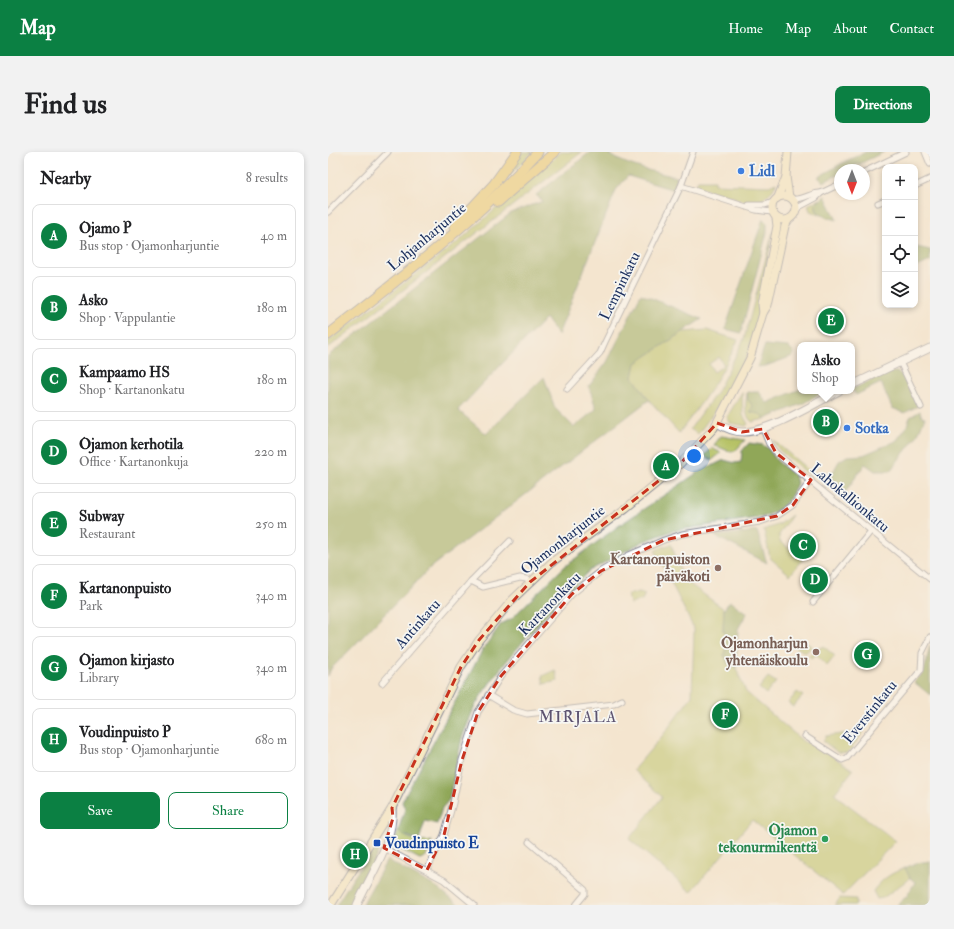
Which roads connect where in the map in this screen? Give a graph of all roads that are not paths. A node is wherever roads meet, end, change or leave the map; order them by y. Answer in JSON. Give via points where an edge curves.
{"nodes":[{"id":1,"x":388,"y":152,"type":"edge"},
{"id":2,"x":517,"y":152,"type":"edge"},
{"id":3,"x":538,"y":152,"type":"edge"},
{"id":4,"x":555,"y":152,"type":"edge"},
{"id":5,"x":693,"y":152,"type":"edge"},
{"id":6,"x":788,"y":152,"type":"edge"},
{"id":7,"x":906,"y":152,"type":"edge"},
{"id":8,"x":925,"y":152,"type":"edge"},
{"id":9,"x":930,"y":164,"type":"edge"},
{"id":10,"x":870,"y":169,"type":"edge"},
{"id":11,"x":786,"y":177,"type":"junction"},
{"id":12,"x":930,"y":178,"type":"edge"},
{"id":13,"x":918,"y":184,"type":"edge"},
{"id":14,"x":681,"y":186,"type":"junction"},
{"id":15,"x":834,"y":187,"type":"edge"},
{"id":16,"x":821,"y":193,"type":"junction"},
{"id":17,"x":791,"y":198,"type":"junction"},
{"id":18,"x":776,"y":199,"type":"junction"},
{"id":19,"x":882,"y":201,"type":"edge"},
{"id":20,"x":878,"y":203,"type":"dead end"},
{"id":21,"x":746,"y":205,"type":"junction"},
{"id":22,"x":796,"y":211,"type":"junction"},
{"id":23,"x":328,"y":212,"type":"edge"},
{"id":24,"x":774,"y":215,"type":"junction"},
{"id":25,"x":789,"y":219,"type":"junction"},
{"id":26,"x":423,"y":260,"type":"junction"},
{"id":27,"x":389,"y":287,"type":"junction"},
{"id":28,"x":763,"y":313,"type":"junction"},
{"id":29,"x":328,"y":335,"type":"edge"},
{"id":30,"x":930,"y":348,"type":"edge"},
{"id":31,"x":900,"y":362,"type":"junction"},
{"id":32,"x":855,"y":384,"type":"edge"},
{"id":33,"x":567,"y":389,"type":"dead end"},
{"id":34,"x":833,"y":394,"type":"edge"},
{"id":35,"x":921,"y":407,"type":"dead end"},
{"id":36,"x":717,"y":424,"type":"junction"},
{"id":37,"x":763,"y":428,"type":"junction"},
{"id":38,"x":811,"y":480,"type":"junction"},
{"id":39,"x":871,"y":531,"type":"junction"},
{"id":40,"x":510,"y":541,"type":"dead end"},
{"id":41,"x":930,"y":579,"type":"edge"},
{"id":42,"x":471,"y":582,"type":"junction"},
{"id":43,"x":530,"y":582,"type":"junction"},
{"id":44,"x":813,"y":602,"type":"dead end"},
{"id":45,"x":930,"y":637,"type":"edge"},
{"id":46,"x":382,"y":682,"type":"dead end"},
{"id":47,"x":488,"y":695,"type":"junction"},
{"id":48,"x":622,"y":700,"type":"dead end"},
{"id":49,"x":805,"y":736,"type":"dead end"},
{"id":50,"x":392,"y":808,"type":"junction"},
{"id":51,"x":529,"y":842,"type":"dead end"},
{"id":52,"x":384,"y":848,"type":"junction"},
{"id":53,"x":427,"y":870,"type":"junction"},
{"id":54,"x":331,"y":905,"type":"edge"},
{"id":55,"x":357,"y":905,"type":"edge"},
{"id":56,"x":474,"y":905,"type":"edge"},
{"id":57,"x":576,"y":905,"type":"edge"}],
"edges":[{"from":1,"to":23,"type":"street"},
{"from":2,"to":27,"type":"highway","via":[[494,184],[470,210]]},
{"from":3,"to":26,"type":"highway","name":"Lohjanharjuntie","via":[[492,200]]},
{"from":4,"to":26,"type":"highway","via":[[464,232]]},
{"from":5,"to":14,"type":"street","name":"Lempinkatu"},
{"from":6,"to":11,"type":"main road"},
{"from":7,"to":10,"type":"street"},
{"from":8,"to":9,"type":"street"},
{"from":11,"to":17,"type":"main road"},
{"from":11,"to":18,"type":"main road"},
{"from":12,"to":13,"type":"street"},
{"from":14,"to":21,"type":"street"},
{"from":14,"to":33,"type":"street","name":"Lempinkatu","via":[[600,352]]},
{"from":15,"to":16,"type":"street"},
{"from":16,"to":17,"type":"street","via":[[815,192],[798,200]]},
{"from":16,"to":22,"type":"street"},
{"from":17,"to":18,"type":"main road"},
{"from":17,"to":22,"type":"main road","via":[[796,204]]},
{"from":18,"to":21,"type":"street","via":[[765,205]]},
{"from":18,"to":24,"type":"main road"},
{"from":19,"to":20,"type":"street"},
{"from":21,"to":24,"type":"street"},
{"from":22,"to":25,"type":"main road"},
{"from":24,"to":25,"type":"main road","via":[[783,220]]},
{"from":24,"to":28,"type":"main road","name":"Ojamonharjuntie","via":[[777,226],[762,304]]},
{"from":25,"to":28,"type":"main road","name":"Ojamonharjuntie","via":[[785,226],[768,305]]},
{"from":26,"to":27,"type":"highway","name":"Lohjanharjuntie"},
{"from":27,"to":29,"type":"highway","name":"Lohjanharjuntie"},
{"from":28,"to":36,"type":"main road","name":"Ojamonharjuntie","via":[[750,358]]},
{"from":30,"to":31,"type":"street"},
{"from":31,"to":32,"type":"street"},
{"from":31,"to":35,"type":"street"},
{"from":34,"to":37,"type":"street"},
{"from":36,"to":37,"type":"street","via":[[730,431],[742,432]]},
{"from":36,"to":43,"type":"main road","name":"Ojamonharjuntie","via":[[680,464],[626,508],[552,562]]},
{"from":37,"to":38,"type":"street","name":"Lahokallionkatu","via":[[769,444],[776,452]]},
{"from":38,"to":39,"type":"street","name":"Lahokallionkatu"},
{"from":38,"to":47,"type":"street","name":"Kartanonkatu","via":[[793,505],[777,516],[760,522],[682,534],[629,555],[601,571],[559,608]]},
{"from":39,"to":41,"type":"street","name":"Lahokallionkatu"},
{"from":39,"to":44,"type":"street"},
{"from":40,"to":42,"type":"street","name":"Antinkatu"},
{"from":42,"to":43,"type":"street","via":[[483,587],[520,578]]},
{"from":42,"to":46,"type":"street","name":"Antinkatu"},
{"from":43,"to":50,"type":"main road","name":"Ojamonharjuntie","via":[[479,640],[461,667]]},
{"from":45,"to":49,"type":"street","name":"Everstinkatu","via":[[922,653],[921,670],[847,758],[842,760]]},
{"from":47,"to":48,"type":"street","via":[[513,710],[527,714],[614,704]]},
{"from":47,"to":53,"type":"street","name":"Kartanonkatu","via":[[478,712],[462,760],[444,835]]},
{"from":50,"to":52,"type":"street","via":[[393,818]]},
{"from":50,"to":54,"type":"main road","name":"Ojamonharjuntie"},
{"from":51,"to":57,"type":"street","via":[[585,890],[585,894]]},
{"from":52,"to":53,"type":"street"},
{"from":52,"to":55,"type":"street"},
{"from":53,"to":56,"type":"street","via":[[444,880]]}]}
